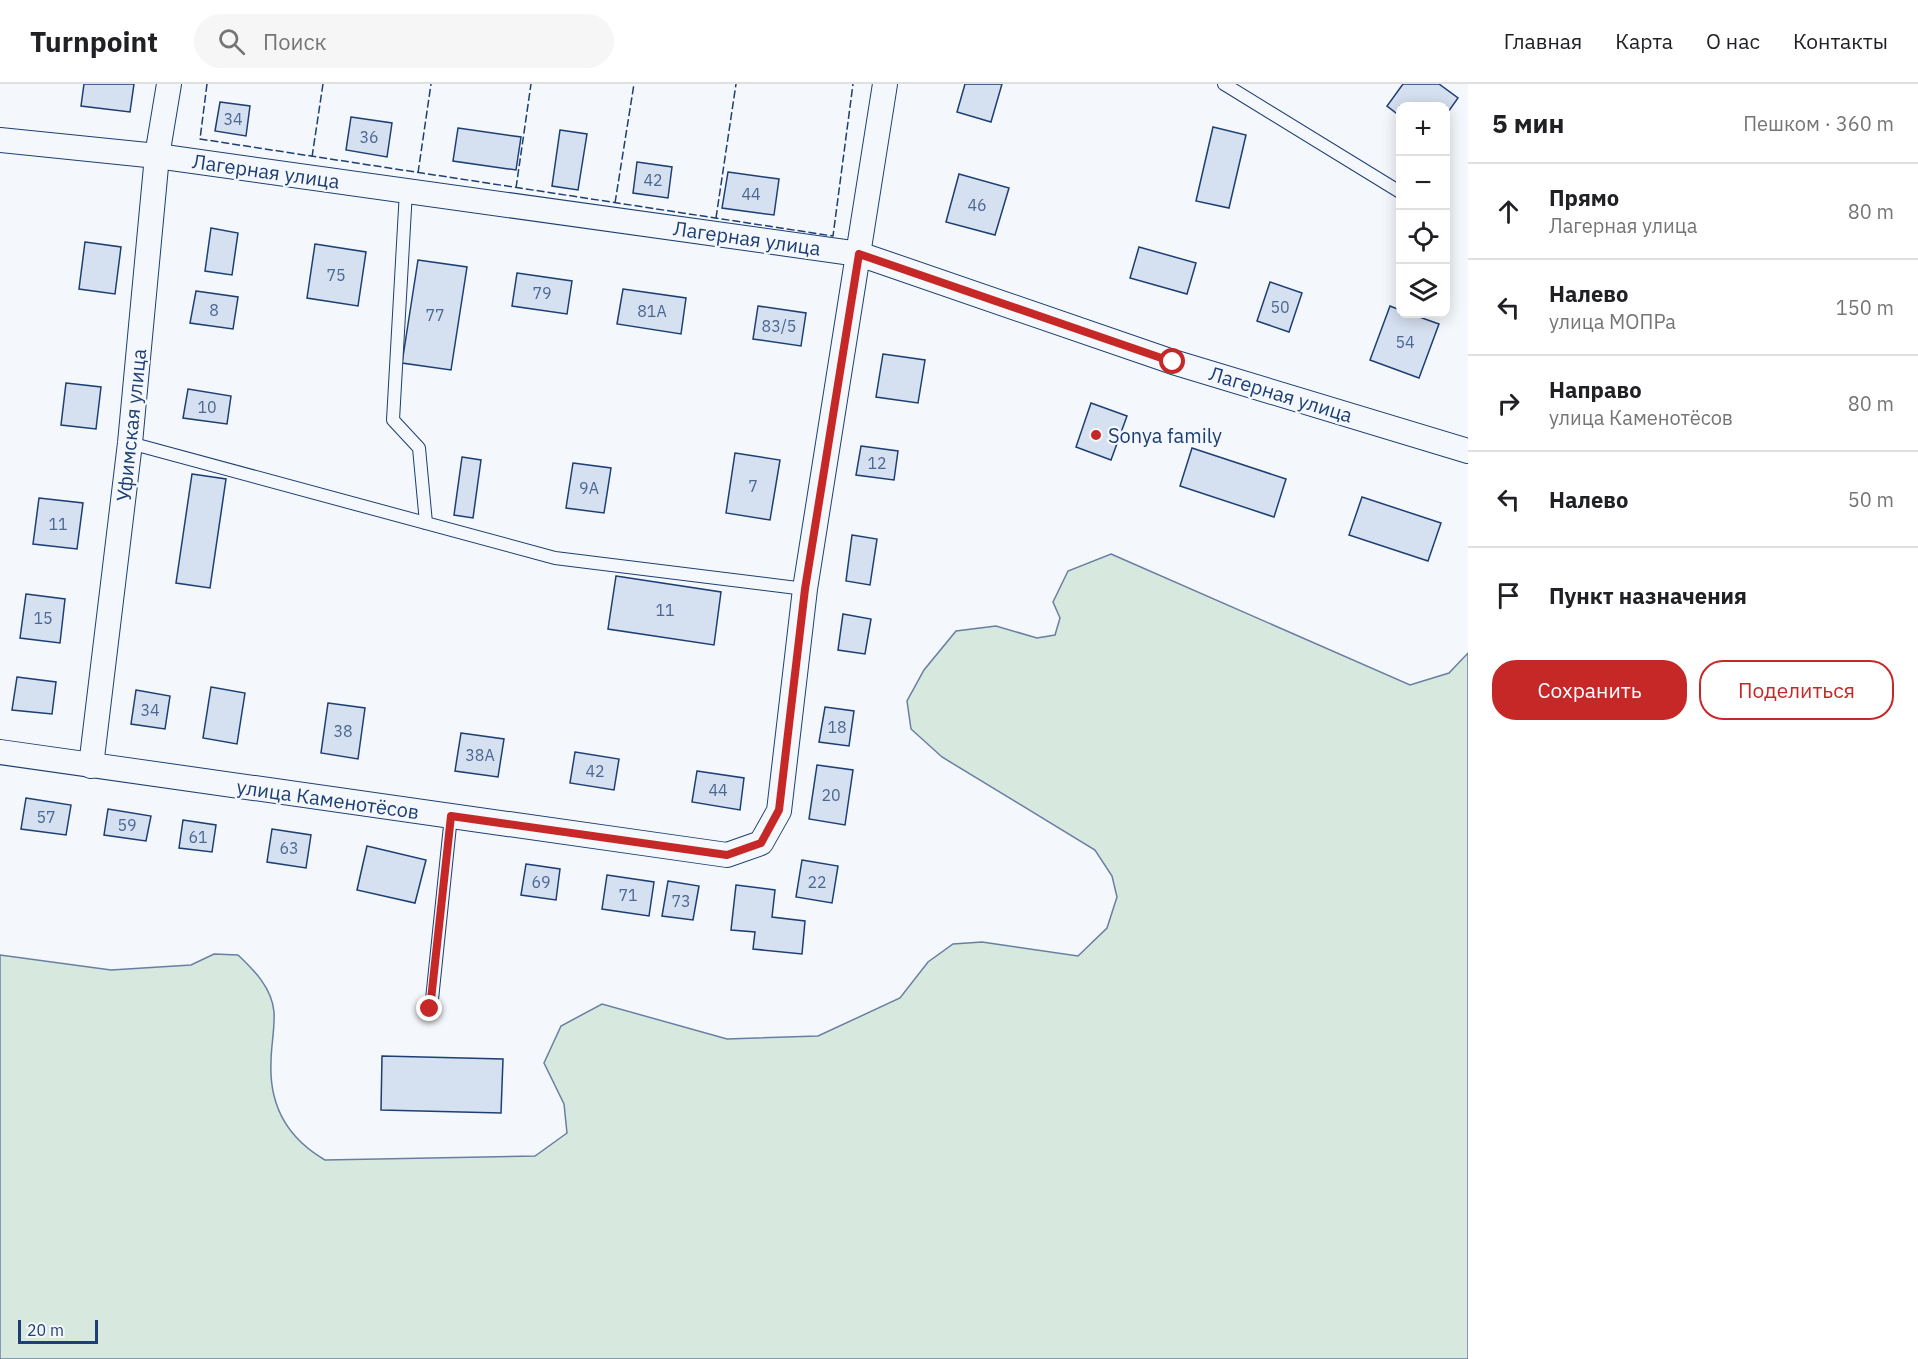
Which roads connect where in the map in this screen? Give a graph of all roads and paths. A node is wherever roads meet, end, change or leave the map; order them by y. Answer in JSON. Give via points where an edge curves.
{"nodes":[{"id":1,"x":169,"y":84,"type":"edge"},
{"id":2,"x":885,"y":84,"type":"edge"},
{"id":3,"x":1224,"y":84,"type":"edge"},
{"id":4,"x":0,"y":140,"type":"edge"},
{"id":5,"x":157,"y":156,"type":"junction"},
{"id":6,"x":1396,"y":189,"type":"edge"},
{"id":7,"x":406,"y":191,"type":"junction"},
{"id":8,"x":859,"y":254,"type":"junction"},
{"id":9,"x":130,"y":442,"type":"junction"},
{"id":10,"x":1468,"y":451,"type":"edge"},
{"id":11,"x":426,"y":523,"type":"junction"},
{"id":12,"x":805,"y":589,"type":"junction"},
{"id":13,"x":0,"y":752,"type":"edge"},
{"id":14,"x":90,"y":766,"type":"junction"},
{"id":15,"x":451,"y":816,"type":"junction"},
{"id":16,"x":430,"y":1009,"type":"dead end"}],
"edges":[{"from":1,"to":5,"type":"street","name":"Уфимская улица"},
{"from":2,"to":8,"type":"street"},
{"from":3,"to":6,"type":"lane"},
{"from":4,"to":5,"type":"street","name":"Лагерная улица"},
{"from":5,"to":7,"type":"street","name":"Лагерная улица"},
{"from":5,"to":9,"type":"street","name":"Уфимская улица"},
{"from":7,"to":8,"type":"street","name":"Лагерная улица"},
{"from":7,"to":11,"type":"lane","via":[[393,420],[419,448]]},
{"from":8,"to":10,"type":"street","name":"Лагерная улица","via":[[1173,362]]},
{"from":8,"to":12,"type":"street"},
{"from":9,"to":11,"type":"lane"},
{"from":9,"to":14,"type":"street","name":"Уфимская улица"},
{"from":11,"to":12,"type":"lane","via":[[555,558]]},
{"from":12,"to":15,"type":"street","name":"улица Каменотёсов","via":[[779,810],[761,843],[727,855]]},
{"from":13,"to":14,"type":"street","name":"улица Каменотёсов"},
{"from":14,"to":15,"type":"street","name":"улица Каменотёсов"},
{"from":15,"to":16,"type":"lane"}]}
